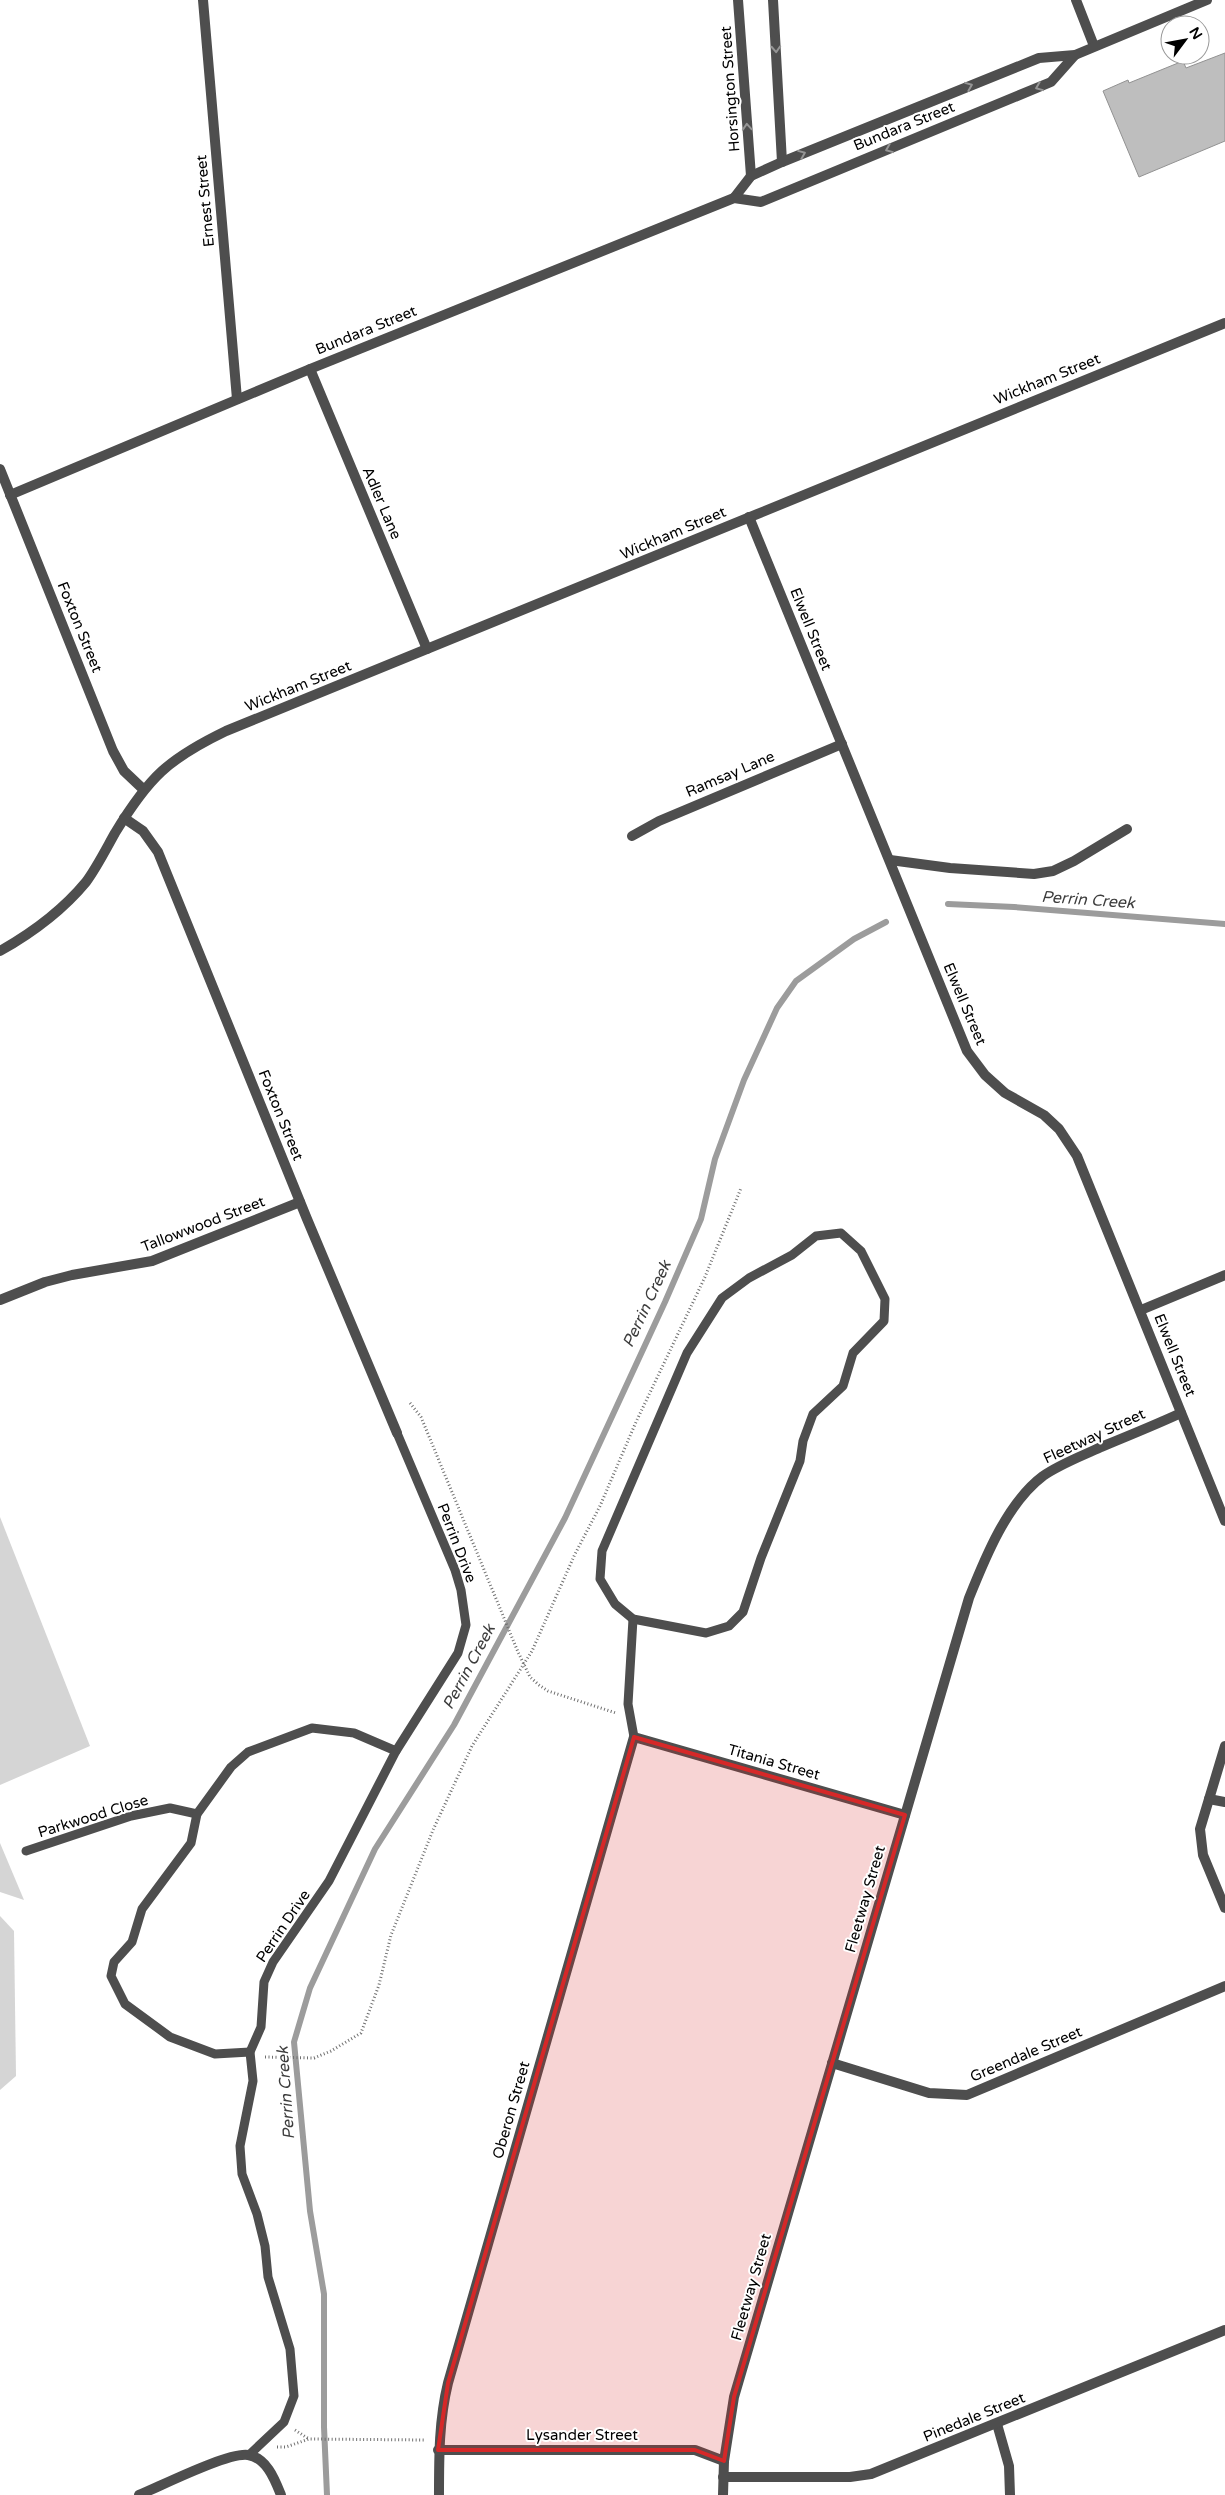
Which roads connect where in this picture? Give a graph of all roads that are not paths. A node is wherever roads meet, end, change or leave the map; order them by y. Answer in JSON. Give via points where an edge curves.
{"nodes":[{"id":1,"x":203,"y":0,"type":"edge"},
{"id":2,"x":738,"y":0,"type":"edge"},
{"id":3,"x":773,"y":0,"type":"edge"},
{"id":4,"x":1076,"y":0,"type":"edge"},
{"id":5,"x":1207,"y":0,"type":"edge"},
{"id":6,"x":1094,"y":46,"type":"junction"},
{"id":7,"x":1075,"y":55,"type":"junction"},
{"id":8,"x":782,"y":162,"type":"junction"},
{"id":9,"x":751,"y":176,"type":"junction"},
{"id":10,"x":734,"y":198,"type":"junction"},
{"id":11,"x":1225,"y":323,"type":"edge"},
{"id":12,"x":310,"y":369,"type":"junction"},
{"id":13,"x":238,"y":398,"type":"junction"},
{"id":14,"x":0,"y":469,"type":"edge"},
{"id":15,"x":10,"y":495,"type":"junction"},
{"id":16,"x":749,"y":517,"type":"junction"},
{"id":17,"x":427,"y":649,"type":"junction"},
{"id":18,"x":842,"y":744,"type":"junction"},
{"id":19,"x":143,"y":789,"type":"junction"},
{"id":20,"x":124,"y":818,"type":"junction"},
{"id":21,"x":1127,"y":829,"type":"dead end"},
{"id":22,"x":632,"y":836,"type":"dead end"},
{"id":23,"x":890,"y":860,"type":"junction"},
{"id":24,"x":0,"y":952,"type":"edge"},
{"id":25,"x":300,"y":1202,"type":"junction"},
{"id":26,"x":1225,"y":1275,"type":"edge"},
{"id":27,"x":0,"y":1300,"type":"edge"},
{"id":28,"x":1141,"y":1310,"type":"junction"},
{"id":29,"x":1181,"y":1413,"type":"junction"},
{"id":30,"x":397,"y":1433,"type":"joint"},
{"id":31,"x":1225,"y":1521,"type":"edge"},
{"id":32,"x":633,"y":1620,"type":"junction"},
{"id":33,"x":634,"y":1737,"type":"junction"},
{"id":34,"x":1225,"y":1746,"type":"edge"},
{"id":35,"x":396,"y":1751,"type":"junction"},
{"id":36,"x":1209,"y":1800,"type":"junction"},
{"id":37,"x":1225,"y":1802,"type":"edge"},
{"id":38,"x":197,"y":1814,"type":"junction"},
{"id":39,"x":905,"y":1815,"type":"junction"},
{"id":40,"x":26,"y":1851,"type":"dead end"},
{"id":41,"x":1225,"y":1908,"type":"edge"},
{"id":42,"x":1225,"y":1986,"type":"edge"},
{"id":43,"x":250,"y":2052,"type":"junction"},
{"id":44,"x":832,"y":2063,"type":"junction"},
{"id":45,"x":1225,"y":2330,"type":"edge"},
{"id":46,"x":997,"y":2424,"type":"junction"},
{"id":47,"x":438,"y":2450,"type":"junction"},
{"id":48,"x":249,"y":2455,"type":"junction"},
{"id":49,"x":724,"y":2461,"type":"junction"},
{"id":50,"x":723,"y":2477,"type":"junction"},
{"id":51,"x":139,"y":2495,"type":"edge"},
{"id":52,"x":282,"y":2495,"type":"edge"},
{"id":53,"x":439,"y":2495,"type":"edge"},
{"id":54,"x":724,"y":2495,"type":"edge"},
{"id":55,"x":1010,"y":2495,"type":"edge"}],
"edges":[{"from":1,"to":13,"type":"street","name":"Ernest Street"},
{"from":9,"to":2,"type":"street","name":"Horsington Street","one_way":true},
{"from":3,"to":8,"type":"street","one_way":true},
{"from":4,"to":6,"type":"street"},
{"from":5,"to":6,"type":"street","name":"Bundara Street"},
{"from":6,"to":7,"type":"street","name":"Bundara Street"},
{"from":8,"to":7,"type":"street","name":"Bundara Street","one_way":true,"via":[[1039,58]]},
{"from":7,"to":10,"type":"street","name":"Bundara Street","one_way":true,"via":[[1051,82],[761,202]]},
{"from":8,"to":9,"type":"street","name":"Bundara Street"},
{"from":9,"to":10,"type":"street","name":"Bundara Street"},
{"from":10,"to":12,"type":"street","name":"Bundara Street"},
{"from":11,"to":16,"type":"street","name":"Wickham Street"},
{"from":12,"to":13,"type":"street","name":"Bundara Street"},
{"from":12,"to":17,"type":"street","name":"Adler Lane"},
{"from":13,"to":15,"type":"street","name":"Bundara Street"},
{"from":14,"to":15,"type":"street","name":"Foxton Street"},
{"from":15,"to":19,"type":"street","name":"Foxton Street","via":[[113,751],[124,771]]},
{"from":16,"to":17,"type":"street","name":"Wickham Street"},
{"from":16,"to":18,"type":"street","name":"Elwell Street"},
{"from":17,"to":19,"type":"street","name":"Wickham Street","via":[[192,747]]},
{"from":18,"to":22,"type":"street","name":"Ramsay Lane","via":[[658,821]]},
{"from":18,"to":23,"type":"street","name":"Elwell Street"},
{"from":19,"to":20,"type":"street","name":"Wickham Street"},
{"from":20,"to":24,"type":"street","name":"Wickham Street","via":[[87,880],[72,898]]},
{"from":20,"to":25,"type":"street","name":"Foxton Street","via":[[143,831],[158,852]]},
{"from":21,"to":23,"type":"street","via":[[1074,861],[1053,871],[1034,874]]},
{"from":23,"to":28,"type":"street","name":"Elwell Street","via":[[967,1050],[985,1075],[1005,1093],[1044,1115],[1059,1129],[1077,1156]]},
{"from":25,"to":27,"type":"street","name":"Tallowwood Street","via":[[152,1261],[72,1275]]},
{"from":25,"to":30,"type":"street","name":"Foxton Street"},
{"from":26,"to":28,"type":"street"},
{"from":28,"to":29,"type":"street","name":"Elwell Street"},
{"from":29,"to":31,"type":"street","name":"Elwell Street"},
{"from":29,"to":39,"type":"street","name":"Fleetway Street","via":[[1079,1457],[1043,1476],[1023,1496],[1000,1531],[969,1598]]},
{"from":30,"to":35,"type":"lane","name":"Perrin Drive","via":[[456,1570],[466,1626],[458,1653]]},
{"from":32,"to":32,"type":"lane","via":[[615,1604],[600,1579],[602,1551],[687,1353],[722,1298],[749,1278],[792,1255],[816,1236],[841,1233],[861,1251],[885,1299],[884,1321],[853,1353],[843,1386],[813,1414],[800,1461],[743,1612],[729,1626],[706,1633]]},
{"from":32,"to":33,"type":"lane","via":[[628,1704]]},
{"from":33,"to":39,"type":"street","name":"Titania Street"},
{"from":33,"to":47,"type":"street","name":"Oberon Street","via":[[448,2383]]},
{"from":34,"to":36,"type":"street"},
{"from":35,"to":38,"type":"lane","via":[[354,1733],[312,1728],[293,1733],[248,1752],[230,1768]]},
{"from":35,"to":43,"type":"lane","name":"Perrin Drive","via":[[330,1882],[273,1962],[264,1982],[261,2026]]},
{"from":36,"to":37,"type":"street"},
{"from":36,"to":41,"type":"street","via":[[1200,1830],[1203,1855]]},
{"from":38,"to":40,"type":"lane","name":"Parkwood Close","via":[[170,1808],[131,1816]]},
{"from":38,"to":43,"type":"lane","via":[[190,1843],[142,1909],[132,1942],[114,1962],[111,1976],[125,2004],[170,2037],[215,2054]]},
{"from":39,"to":44,"type":"street","name":"Fleetway Street"},
{"from":42,"to":44,"type":"street","name":"Greendale Street","via":[[967,2095],[929,2093]]},
{"from":43,"to":48,"type":"lane","name":"Perrin Drive","via":[[253,2081],[240,2146],[242,2174],[257,2214],[268,2278],[290,2349],[294,2396],[284,2422]]},
{"from":44,"to":49,"type":"street","name":"Fleetway Street","via":[[734,2397]]},
{"from":45,"to":46,"type":"street","name":"Pinedale Street"},
{"from":46,"to":50,"type":"street","name":"Pinedale Street","via":[[871,2474],[850,2477]]},
{"from":46,"to":55,"type":"street","via":[[1009,2466]]},
{"from":47,"to":49,"type":"street","name":"Lysander Street","via":[[695,2450]]},
{"from":47,"to":53,"type":"street","name":"Oberon Street"},
{"from":48,"to":51,"type":"street","via":[[225,2459]]},
{"from":48,"to":52,"type":"street","via":[[273,2474]]},
{"from":49,"to":50,"type":"street","name":"Fleetway Street"},
{"from":50,"to":54,"type":"street","name":"Fleetway Street"}]}
